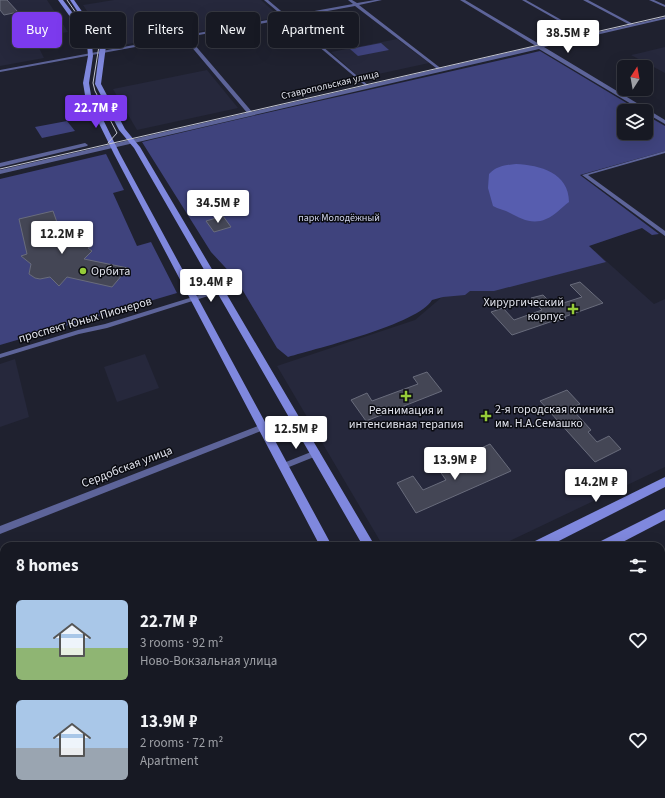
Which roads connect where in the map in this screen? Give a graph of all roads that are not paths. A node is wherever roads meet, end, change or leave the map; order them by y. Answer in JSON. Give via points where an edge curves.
{"nodes":[{"id":1,"x":60,"y":0,"type":"edge"},
{"id":2,"x":72,"y":0,"type":"edge"},
{"id":3,"x":266,"y":0,"type":"edge"},
{"id":4,"x":350,"y":0,"type":"edge"},
{"id":5,"x":380,"y":0,"type":"edge"},
{"id":6,"x":462,"y":0,"type":"edge"},
{"id":7,"x":524,"y":0,"type":"edge"},
{"id":8,"x":585,"y":0,"type":"edge"},
{"id":9,"x":651,"y":0,"type":"edge"},
{"id":10,"x":356,"y":4,"type":"junction"},
{"id":11,"x":665,"y":6,"type":"edge"},
{"id":12,"x":280,"y":12,"type":"edge"},
{"id":13,"x":313,"y":12,"type":"edge"},
{"id":14,"x":665,"y":18,"type":"edge"},
{"id":15,"x":268,"y":20,"type":"edge"},
{"id":16,"x":633,"y":25,"type":"junction"},
{"id":17,"x":198,"y":34,"type":"edge"},
{"id":18,"x":588,"y":36,"type":"junction"},
{"id":19,"x":134,"y":46,"type":"edge"},
{"id":20,"x":540,"y":47,"type":"junction"},
{"id":21,"x":195,"y":48,"type":"edge"},
{"id":22,"x":322,"y":48,"type":"edge"},
{"id":23,"x":104,"y":52,"type":"junction"},
{"id":24,"x":91,"y":54,"type":"junction"},
{"id":25,"x":441,"y":70,"type":"junction"},
{"id":26,"x":0,"y":71,"type":"edge"},
{"id":27,"x":368,"y":87,"type":"junction"},
{"id":28,"x":251,"y":114,"type":"junction"},
{"id":29,"x":665,"y":122,"type":"edge"},
{"id":30,"x":130,"y":139,"type":"junction"},
{"id":31,"x":112,"y":142,"type":"junction"},
{"id":32,"x":665,"y":152,"type":"edge"},
{"id":33,"x":0,"y":165,"type":"edge"},
{"id":34,"x":0,"y":172,"type":"edge"},
{"id":35,"x":665,"y":226,"type":"edge"},
{"id":36,"x":658,"y":228,"type":"junction"},
{"id":37,"x":665,"y":234,"type":"edge"},
{"id":38,"x":222,"y":290,"type":"junction"},
{"id":39,"x":195,"y":299,"type":"junction"},
{"id":40,"x":0,"y":356,"type":"edge"},
{"id":41,"x":263,"y":427,"type":"junction"},
{"id":42,"x":316,"y":453,"type":"junction"},
{"id":43,"x":284,"y":466,"type":"junction"},
{"id":44,"x":665,"y":482,"type":"edge"},
{"id":45,"x":665,"y":514,"type":"edge"},
{"id":46,"x":0,"y":530,"type":"edge"},
{"id":47,"x":324,"y":542,"type":"edge"},
{"id":48,"x":367,"y":542,"type":"edge"},
{"id":49,"x":545,"y":542,"type":"edge"},
{"id":50,"x":611,"y":542,"type":"edge"}],
"edges":[{"from":1,"to":24,"type":"main road","via":[[87,37]]},
{"from":2,"to":23,"type":"main road","via":[[102,42]]},
{"from":3,"to":12,"type":"street"},
{"from":4,"to":10,"type":"street"},
{"from":5,"to":10,"type":"street"},
{"from":6,"to":20,"type":"street"},
{"from":7,"to":18,"type":"street"},
{"from":8,"to":16,"type":"street"},
{"from":9,"to":11,"type":"street"},
{"from":10,"to":13,"type":"street"},
{"from":10,"to":25,"type":"street"},
{"from":14,"to":16,"type":"street","name":"Ставропольская улица"},
{"from":15,"to":17,"type":"street"},
{"from":16,"to":18,"type":"street","name":"Ставропольская улица"},
{"from":18,"to":20,"type":"street","name":"Ставропольская улица"},
{"from":19,"to":23,"type":"street"},
{"from":20,"to":25,"type":"street","name":"Ставропольская улица"},
{"from":20,"to":29,"type":"street"},
{"from":21,"to":28,"type":"street"},
{"from":22,"to":27,"type":"street"},
{"from":23,"to":24,"type":"street"},
{"from":23,"to":30,"type":"main road","via":[[98,84],[100,92]]},
{"from":24,"to":26,"type":"street"},
{"from":24,"to":31,"type":"main road","via":[[85,85]]},
{"from":25,"to":27,"type":"street","name":"Ставропольская улица"},
{"from":27,"to":28,"type":"street","name":"Ставропольская улица"},
{"from":28,"to":30,"type":"street","name":"Ставропольская улица"},
{"from":30,"to":31,"type":"street","name":"Ставропольская улица"},
{"from":30,"to":38,"type":"main road"},
{"from":31,"to":33,"type":"street","name":"Ставропольская улица"},
{"from":31,"to":34,"type":"street","name":"Ставропольская улица"},
{"from":31,"to":39,"type":"main road"},
{"from":32,"to":36,"type":"street","via":[[584,175]]},
{"from":35,"to":36,"type":"street"},
{"from":36,"to":37,"type":"street"},
{"from":38,"to":39,"type":"street","name":"проспект Юных Пионеров"},
{"from":38,"to":42,"type":"main road"},
{"from":39,"to":40,"type":"street","name":"проспект Юных Пионеров"},
{"from":39,"to":41,"type":"main road"},
{"from":41,"to":43,"type":"main road"},
{"from":41,"to":46,"type":"street","name":"Сердобская улица"},
{"from":42,"to":43,"type":"street"},
{"from":42,"to":48,"type":"main road"},
{"from":43,"to":47,"type":"main road"},
{"from":44,"to":49,"type":"main road"},
{"from":45,"to":50,"type":"main road"}]}
